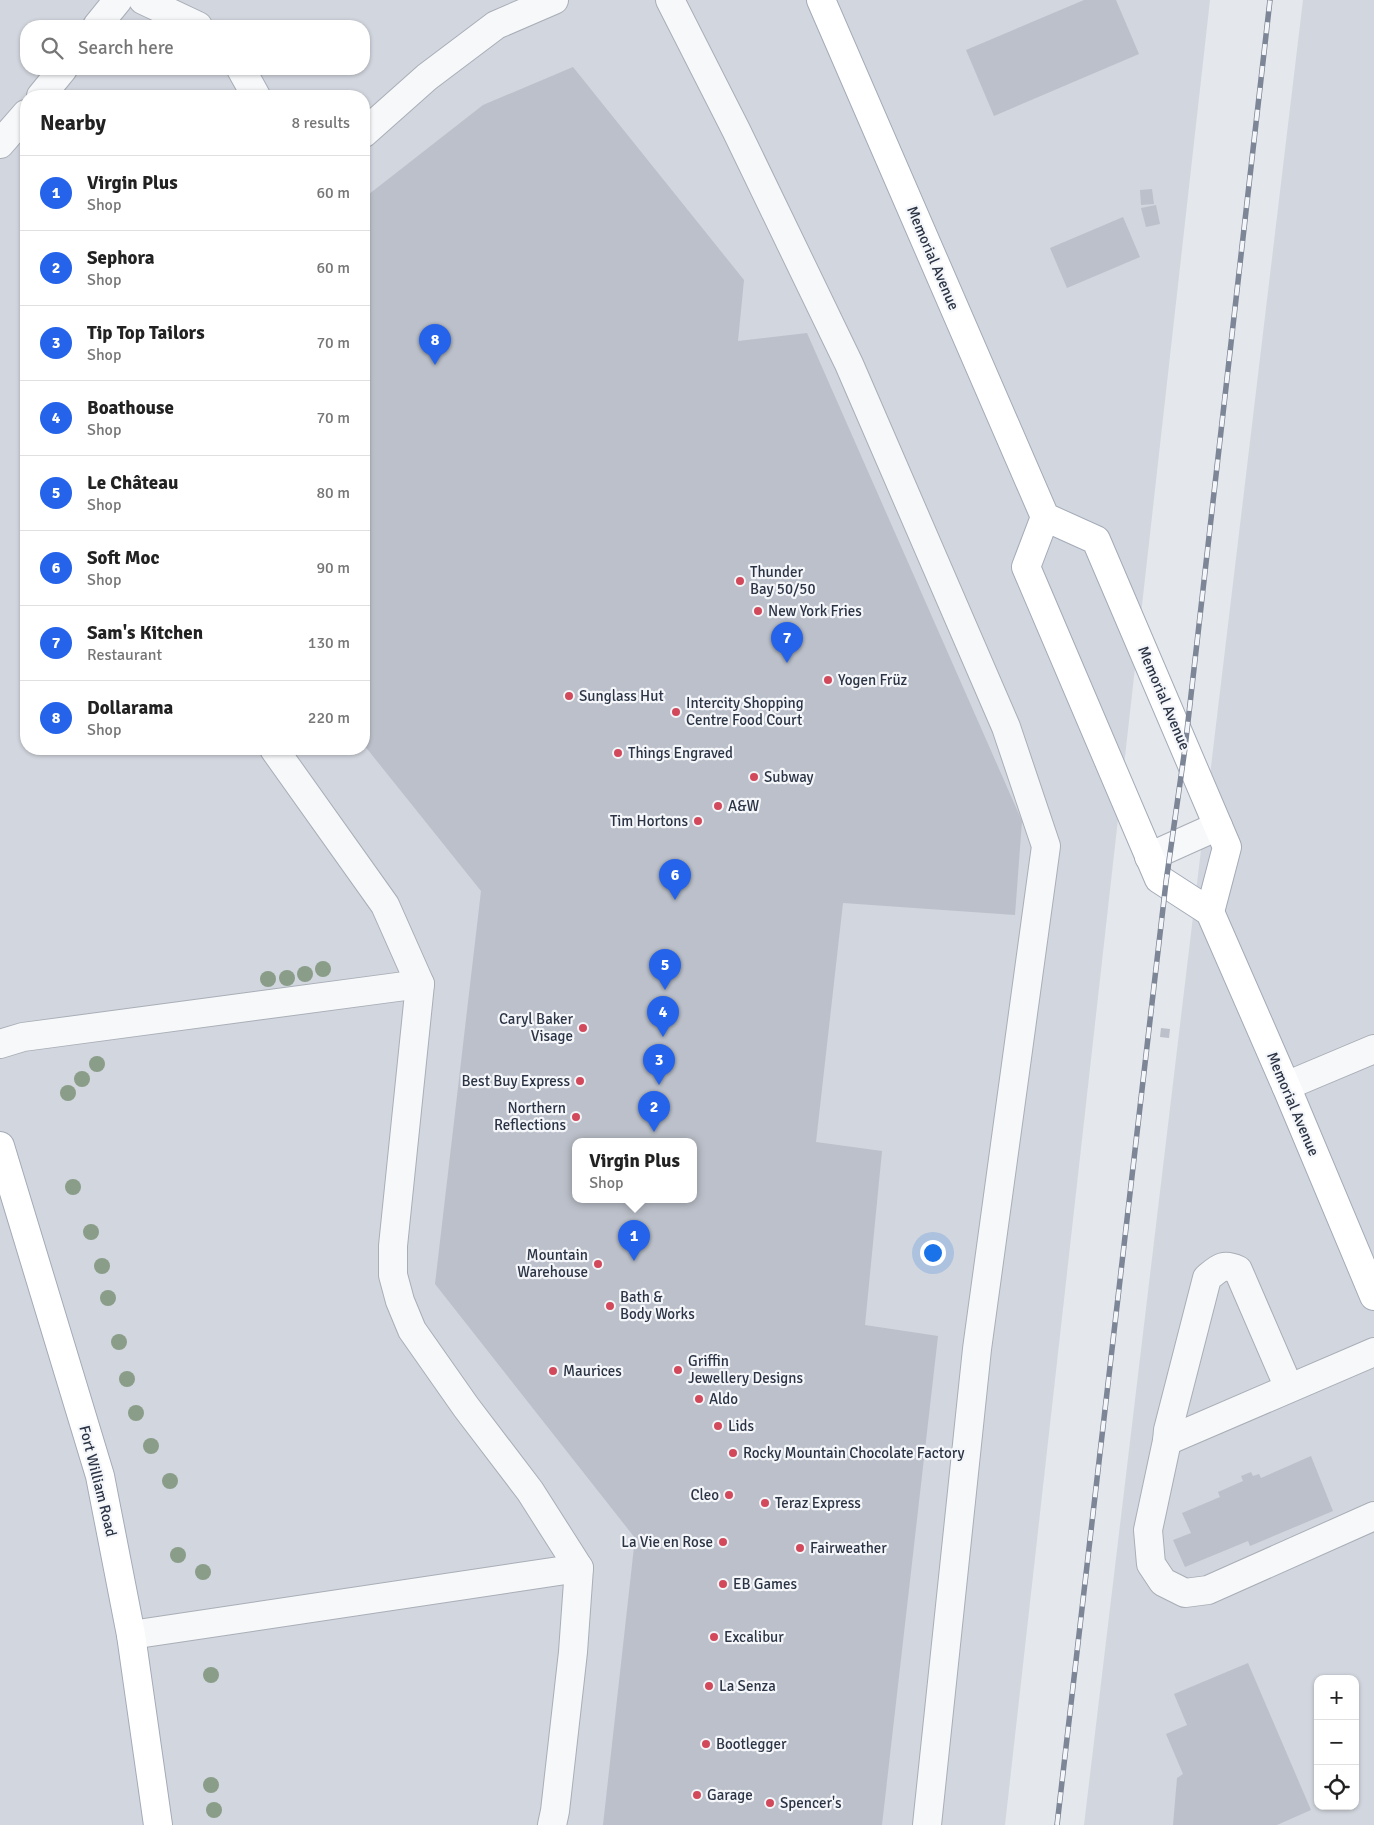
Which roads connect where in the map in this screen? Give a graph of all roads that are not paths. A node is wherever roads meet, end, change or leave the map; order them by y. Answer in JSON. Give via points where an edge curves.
{"nodes":[{"id":1,"x":118,"y":0,"type":"edge"},
{"id":2,"x":143,"y":0,"type":"edge"},
{"id":3,"x":554,"y":0,"type":"edge"},
{"id":4,"x":670,"y":0,"type":"edge"},
{"id":5,"x":821,"y":0,"type":"edge"},
{"id":6,"x":102,"y":20,"type":"edge"},
{"id":7,"x":185,"y":20,"type":"edge"},
{"id":8,"x":58,"y":75,"type":"edge"},
{"id":9,"x":244,"y":75,"type":"edge"},
{"id":10,"x":46,"y":90,"type":"edge"},
{"id":11,"x":253,"y":90,"type":"edge"},
{"id":12,"x":20,"y":121,"type":"edge"},
{"id":13,"x":370,"y":128,"type":"edge"},
{"id":14,"x":0,"y":144,"type":"edge"},
{"id":15,"x":1045,"y":517,"type":"junction"},
{"id":16,"x":278,"y":755,"type":"edge"},
{"id":17,"x":1218,"y":826,"type":"junction"},
{"id":18,"x":1149,"y":857,"type":"junction"},
{"id":19,"x":1210,"y":912,"type":"junction"},
{"id":20,"x":420,"y":984,"type":"junction"},
{"id":21,"x":0,"y":1044,"type":"edge"},
{"id":22,"x":1374,"y":1048,"type":"edge"},
{"id":23,"x":1286,"y":1086,"type":"junction"},
{"id":24,"x":0,"y":1146,"type":"edge"},
{"id":25,"x":1374,"y":1296,"type":"edge"},
{"id":26,"x":1374,"y":1352,"type":"edge"},
{"id":27,"x":1289,"y":1388,"type":"junction"},
{"id":28,"x":1167,"y":1441,"type":"junction"},
{"id":29,"x":1374,"y":1516,"type":"edge"},
{"id":30,"x":578,"y":1568,"type":"junction"},
{"id":31,"x":131,"y":1635,"type":"junction"},
{"id":32,"x":158,"y":1825,"type":"edge"},
{"id":33,"x":552,"y":1825,"type":"edge"},
{"id":34,"x":927,"y":1825,"type":"edge"}],
"edges":[{"from":1,"to":6,"type":"street"},
{"from":2,"to":7,"type":"street"},
{"from":3,"to":13,"type":"street","via":[[496,25],[427,78]]},
{"from":4,"to":34,"type":"street","via":[[849,364],[1006,727],[1046,846],[978,1349]]},
{"from":5,"to":15,"type":"main road","name":"Memorial Avenue"},
{"from":8,"to":10,"type":"street"},
{"from":9,"to":11,"type":"street"},
{"from":12,"to":14,"type":"street"},
{"from":15,"to":17,"type":"main road","name":"Memorial Avenue","via":[[1096,540]]},
{"from":15,"to":18,"type":"main road","via":[[1026,567]]},
{"from":16,"to":20,"type":"street","via":[[385,905]]},
{"from":17,"to":18,"type":"street"},
{"from":17,"to":19,"type":"main road","name":"Memorial Avenue","via":[[1227,847]]},
{"from":18,"to":19,"type":"main road","via":[[1159,879]]},
{"from":19,"to":23,"type":"main road","name":"Memorial Avenue"},
{"from":20,"to":21,"type":"street","via":[[23,1037]]},
{"from":20,"to":30,"type":"street","via":[[393,1246],[393,1275],[400,1301],[412,1330],[530,1491]]},
{"from":22,"to":23,"type":"street"},
{"from":23,"to":25,"type":"main road","name":"Memorial Avenue"},
{"from":24,"to":31,"type":"main road","name":"Fort William Road","via":[[100,1476]]},
{"from":26,"to":27,"type":"street"},
{"from":27,"to":28,"type":"street"},
{"from":27,"to":28,"type":"street","via":[[1238,1270],[1230,1266],[1220,1267],[1207,1278]]},
{"from":28,"to":29,"type":"street","via":[[1148,1530],[1150,1556],[1163,1582],[1185,1593],[1208,1590]]},
{"from":30,"to":31,"type":"street"},
{"from":30,"to":33,"type":"street","via":[[573,1652]]},
{"from":31,"to":32,"type":"main road","name":"Fort William Road"}]}
